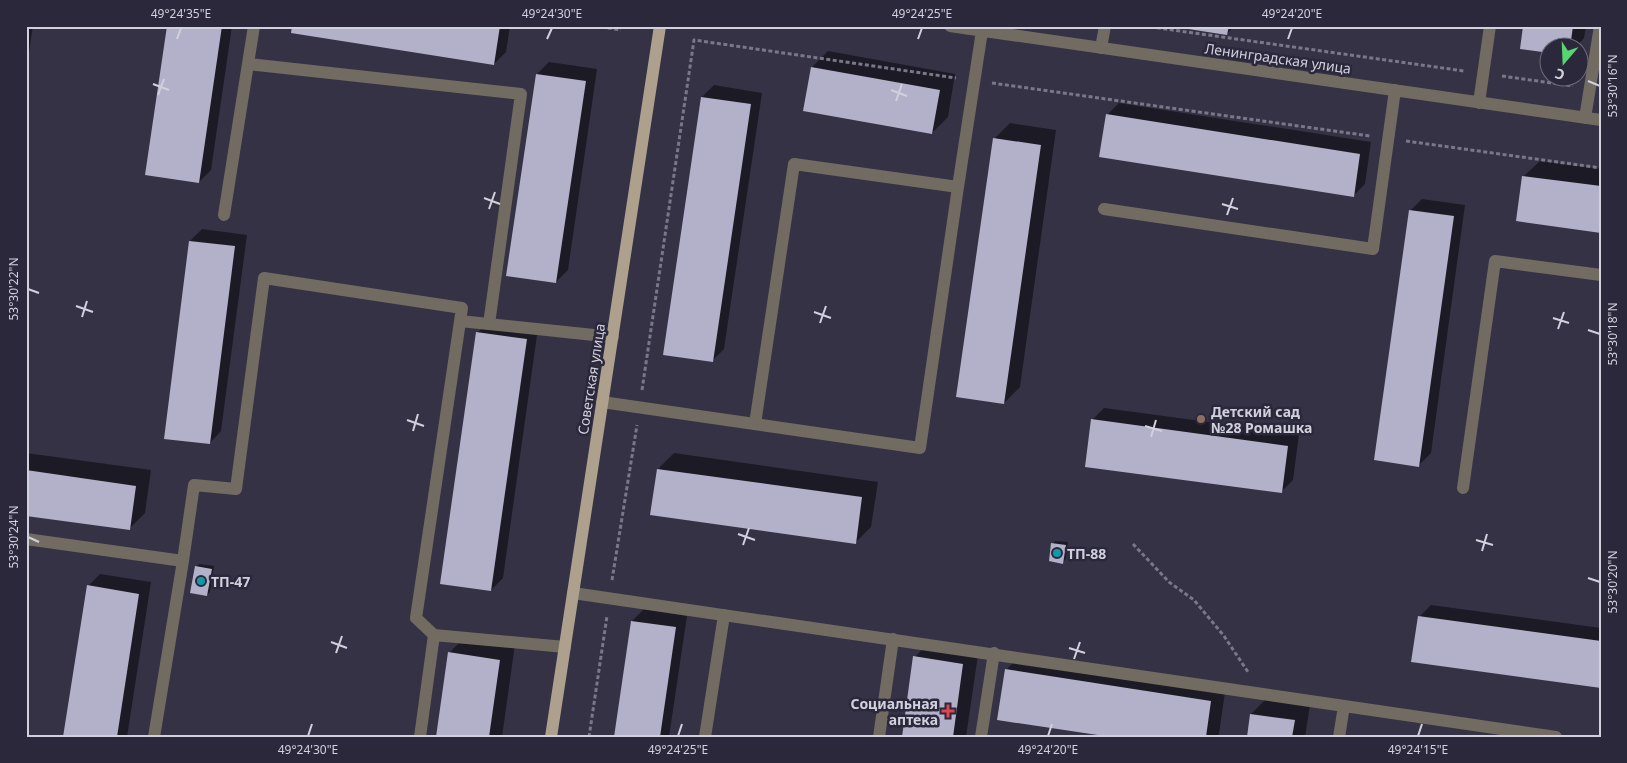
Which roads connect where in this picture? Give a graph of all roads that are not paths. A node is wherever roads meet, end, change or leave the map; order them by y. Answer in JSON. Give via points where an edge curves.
{"nodes":[{"id":1,"x":254,"y":26,"type":"edge"},
{"id":2,"x":660,"y":26,"type":"edge"},
{"id":3,"x":950,"y":26,"type":"edge"},
{"id":4,"x":1105,"y":26,"type":"edge"},
{"id":5,"x":1490,"y":26,"type":"edge"},
{"id":6,"x":1600,"y":26,"type":"edge"},
{"id":7,"x":982,"y":31,"type":"junction"},
{"id":8,"x":1101,"y":48,"type":"junction"},
{"id":9,"x":248,"y":64,"type":"junction"},
{"id":10,"x":1395,"y":90,"type":"junction"},
{"id":11,"x":1479,"y":103,"type":"junction"},
{"id":12,"x":1585,"y":118,"type":"junction"},
{"id":13,"x":1601,"y":120,"type":"edge"},
{"id":14,"x":958,"y":187,"type":"junction"},
{"id":15,"x":1104,"y":209,"type":"dead end"},
{"id":16,"x":224,"y":216,"type":"dead end"},
{"id":17,"x":1601,"y":275,"type":"edge"},
{"id":18,"x":460,"y":322,"type":"junction"},
{"id":19,"x":489,"y":324,"type":"junction"},
{"id":20,"x":612,"y":337,"type":"junction"},
{"id":21,"x":602,"y":402,"type":"junction"},
{"id":22,"x":755,"y":424,"type":"junction"},
{"id":23,"x":1463,"y":488,"type":"dead end"},
{"id":24,"x":26,"y":539,"type":"edge"},
{"id":25,"x":183,"y":561,"type":"junction"},
{"id":26,"x":573,"y":593,"type":"junction"},
{"id":27,"x":724,"y":615,"type":"junction"},
{"id":28,"x":434,"y":635,"type":"junction"},
{"id":29,"x":893,"y":639,"type":"junction"},
{"id":30,"x":565,"y":647,"type":"junction"},
{"id":31,"x":994,"y":653,"type":"junction"},
{"id":32,"x":1344,"y":706,"type":"junction"},
{"id":33,"x":154,"y":737,"type":"edge"},
{"id":34,"x":420,"y":737,"type":"edge"},
{"id":35,"x":551,"y":737,"type":"edge"},
{"id":36,"x":705,"y":737,"type":"edge"},
{"id":37,"x":879,"y":737,"type":"edge"},
{"id":38,"x":982,"y":737,"type":"edge"},
{"id":39,"x":1339,"y":737,"type":"edge"},
{"id":40,"x":1556,"y":737,"type":"edge"}],
"edges":[{"from":1,"to":9,"type":"street"},
{"from":2,"to":20,"type":"main road","name":"Советская улица"},
{"from":3,"to":7,"type":"street","name":"Ленинградская улица"},
{"from":4,"to":8,"type":"street"},
{"from":5,"to":11,"type":"street"},
{"from":6,"to":12,"type":"street"},
{"from":7,"to":8,"type":"street","name":"Ленинградская улица"},
{"from":7,"to":14,"type":"street"},
{"from":8,"to":10,"type":"street","name":"Ленинградская улица"},
{"from":9,"to":16,"type":"street"},
{"from":9,"to":19,"type":"street","via":[[521,94]]},
{"from":10,"to":11,"type":"street","name":"Ленинградская улица"},
{"from":10,"to":15,"type":"street","via":[[1373,249]]},
{"from":11,"to":12,"type":"street","name":"Ленинградская улица"},
{"from":12,"to":13,"type":"street","name":"Ленинградская улица"},
{"from":14,"to":22,"type":"street","via":[[794,164]]},
{"from":14,"to":22,"type":"street","via":[[920,448]]},
{"from":17,"to":23,"type":"street","via":[[1495,261]]},
{"from":18,"to":19,"type":"street"},
{"from":18,"to":25,"type":"street","via":[[462,308],[264,278],[236,489],[194,485]]},
{"from":18,"to":28,"type":"street","via":[[416,618]]},
{"from":19,"to":20,"type":"street"},
{"from":20,"to":21,"type":"main road","name":"Советская улица"},
{"from":21,"to":22,"type":"street"},
{"from":21,"to":26,"type":"main road","name":"Советская улица"},
{"from":24,"to":25,"type":"street"},
{"from":25,"to":33,"type":"street"},
{"from":26,"to":27,"type":"street"},
{"from":26,"to":30,"type":"main road","name":"Советская улица"},
{"from":27,"to":29,"type":"street"},
{"from":27,"to":36,"type":"street"},
{"from":28,"to":30,"type":"street"},
{"from":28,"to":34,"type":"street"},
{"from":29,"to":31,"type":"street"},
{"from":29,"to":37,"type":"street"},
{"from":30,"to":35,"type":"main road","name":"Советская улица"},
{"from":31,"to":32,"type":"street"},
{"from":31,"to":38,"type":"street"},
{"from":32,"to":39,"type":"street"},
{"from":32,"to":40,"type":"street"}]}
